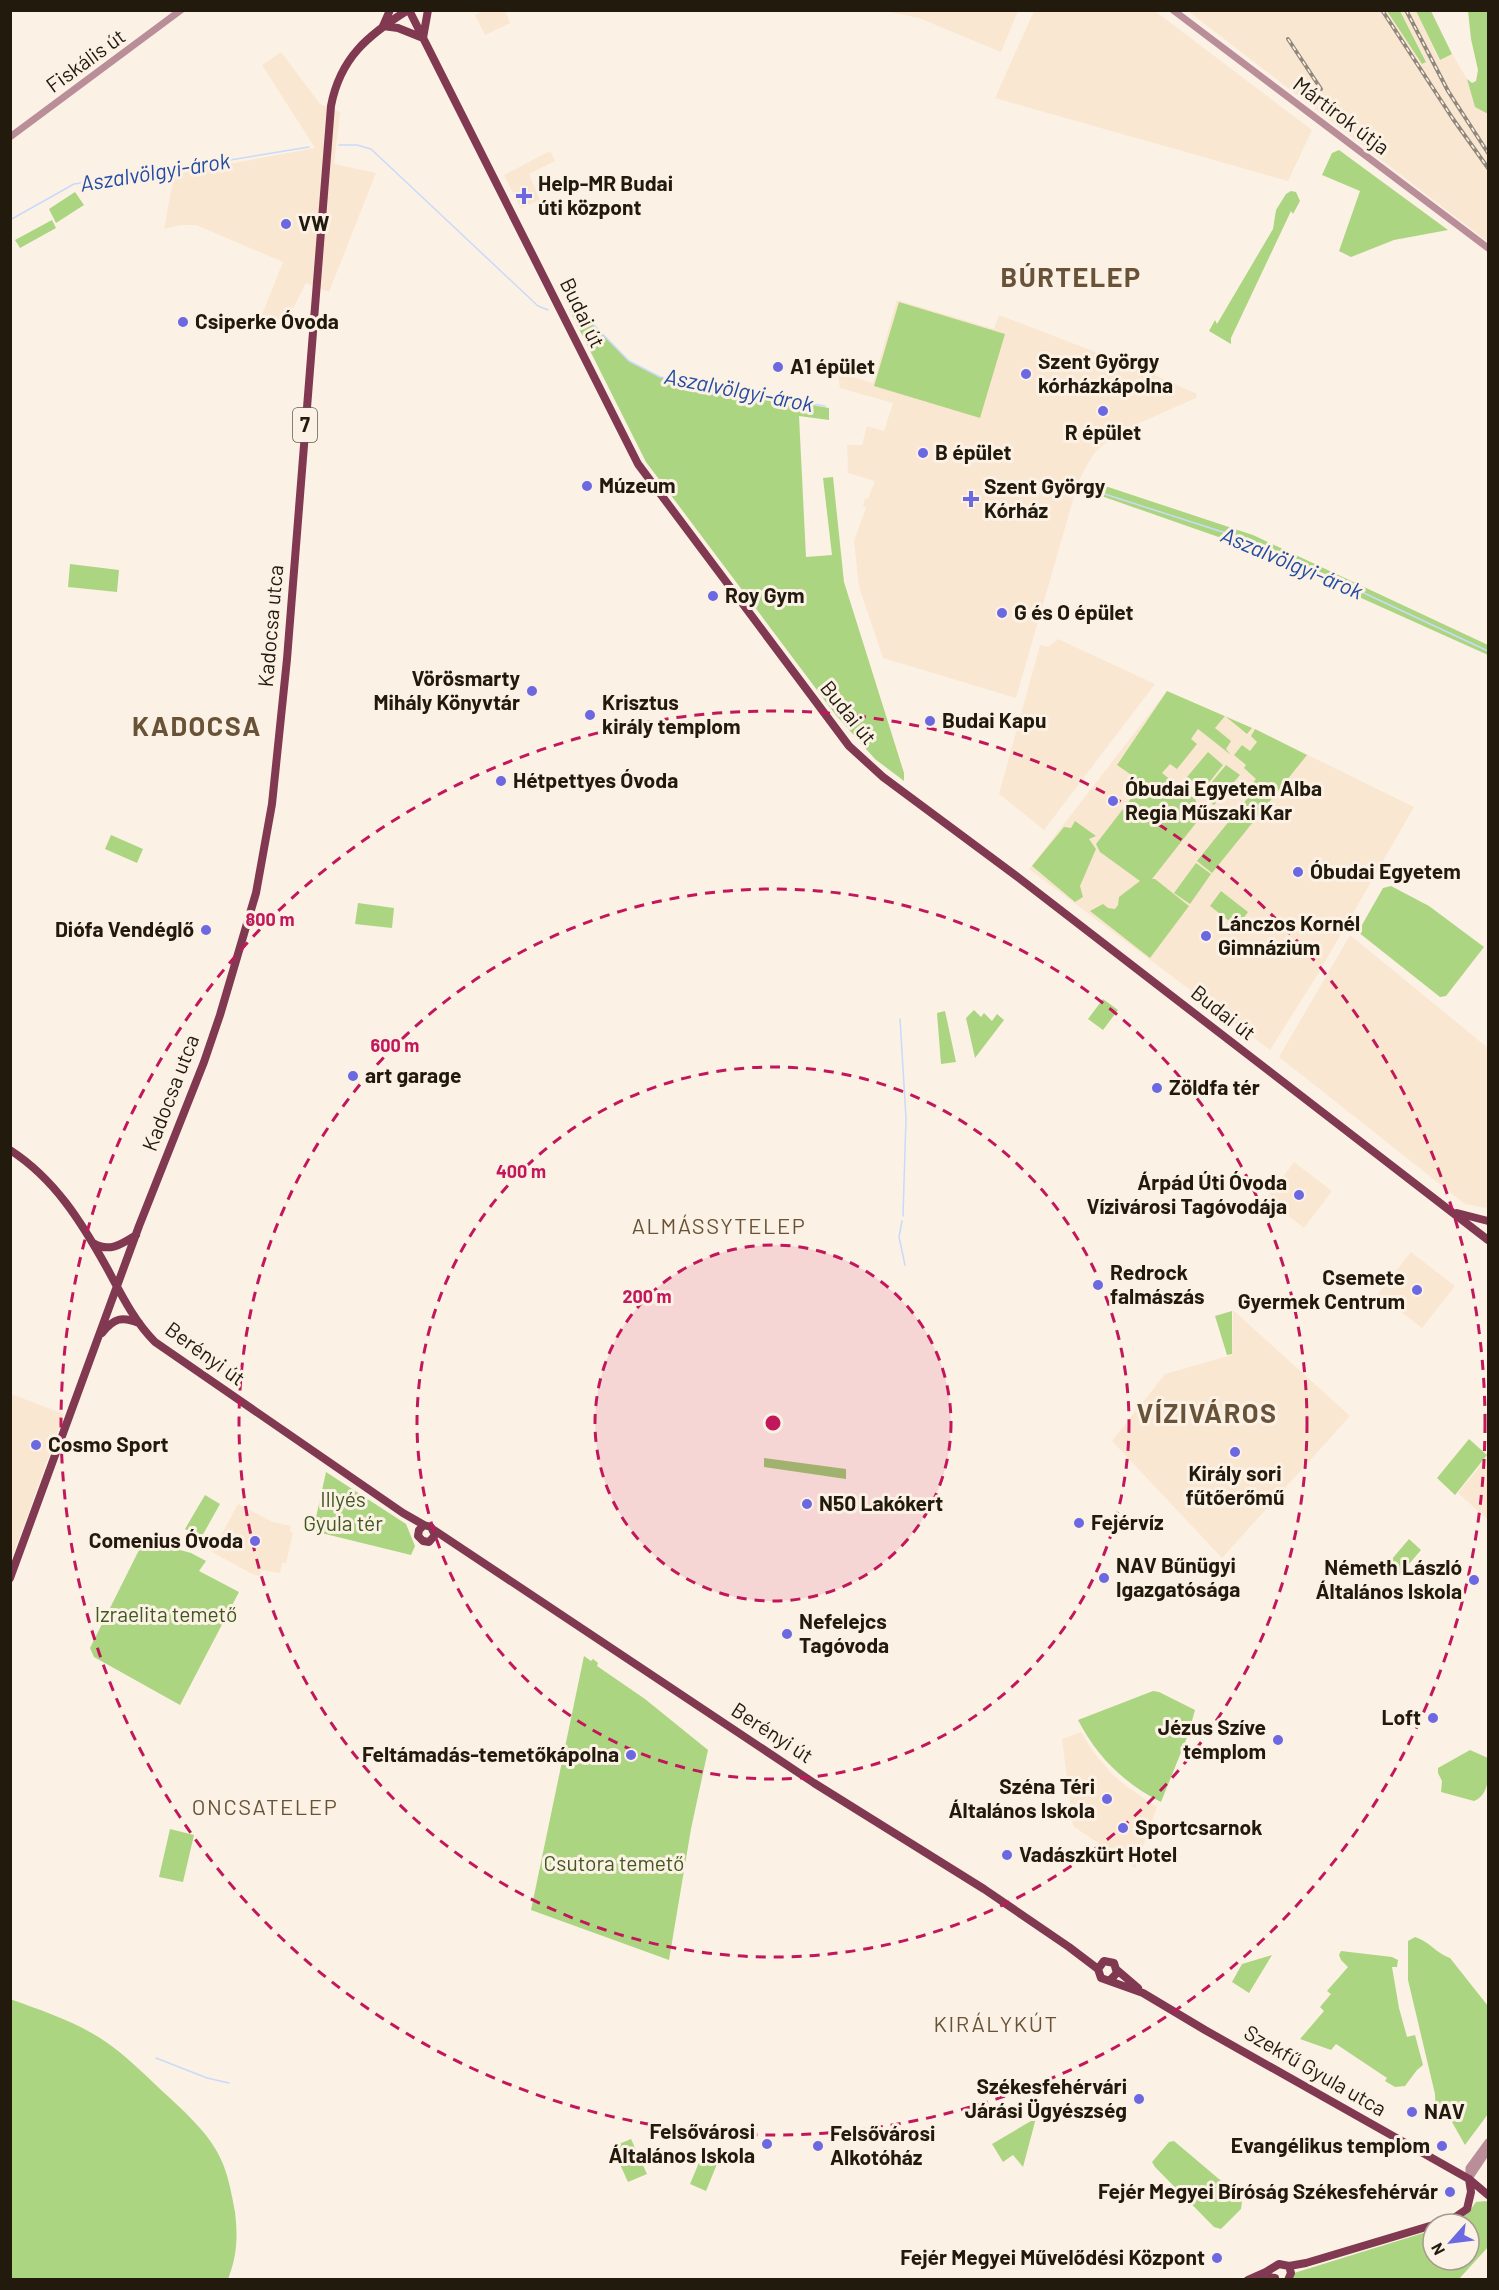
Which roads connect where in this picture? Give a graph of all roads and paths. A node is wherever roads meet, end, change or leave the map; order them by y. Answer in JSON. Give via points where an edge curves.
{"nodes":[{"id":1,"x":181,"y":10,"type":"edge"},
{"id":2,"x":390,"y":10,"type":"edge"},
{"id":3,"x":409,"y":10,"type":"edge"},
{"id":4,"x":428,"y":10,"type":"edge"},
{"id":5,"x":1173,"y":10,"type":"edge"},
{"id":6,"x":383,"y":26,"type":"junction"},
{"id":7,"x":423,"y":38,"type":"junction"},
{"id":8,"x":10,"y":137,"type":"edge"},
{"id":9,"x":1488,"y":248,"type":"edge"},
{"id":10,"x":10,"y":1150,"type":"edge"},
{"id":11,"x":1451,"y":1211,"type":"junction"},
{"id":12,"x":1488,"y":1221,"type":"edge"},
{"id":13,"x":136,"y":1235,"type":"junction"},
{"id":14,"x":1488,"y":1240,"type":"edge"},
{"id":15,"x":92,"y":1242,"type":"junction"},
{"id":16,"x":117,"y":1288,"type":"junction"},
{"id":17,"x":140,"y":1324,"type":"junction"},
{"id":18,"x":97,"y":1340,"type":"junction"},
{"id":19,"x":403,"y":1513,"type":"junction"},
{"id":20,"x":424,"y":1525,"type":"junction"},
{"id":21,"x":434,"y":1530,"type":"junction"},
{"id":22,"x":418,"y":1534,"type":"junction"},
{"id":23,"x":432,"y":1540,"type":"junction"},
{"id":24,"x":456,"y":1545,"type":"junction"},
{"id":25,"x":10,"y":1578,"type":"edge"},
{"id":26,"x":1100,"y":1966,"type":"junction"},
{"id":27,"x":1117,"y":1970,"type":"junction"},
{"id":28,"x":1110,"y":1979,"type":"junction"},
{"id":29,"x":1143,"y":1993,"type":"junction"},
{"id":30,"x":1488,"y":2142,"type":"edge"},
{"id":31,"x":1488,"y":2150,"type":"edge"},
{"id":32,"x":1469,"y":2179,"type":"junction"},
{"id":33,"x":1488,"y":2195,"type":"edge"},
{"id":34,"x":1463,"y":2212,"type":"edge"},
{"id":35,"x":1421,"y":2228,"type":"edge"},
{"id":36,"x":1274,"y":2268,"type":"junction"},
{"id":37,"x":1290,"y":2273,"type":"edge"},
{"id":38,"x":1259,"y":2276,"type":"junction"},
{"id":39,"x":1276,"y":2279,"type":"edge"},
{"id":40,"x":1248,"y":2280,"type":"edge"}],
"edges":[{"from":1,"to":8,"type":"street","name":"Fiskális út"},
{"from":2,"to":6,"type":"main road","number":"7"},
{"from":3,"to":6,"type":"main road","name":"Kadocsa utca","number":"7"},
{"from":3,"to":7,"type":"main road","name":"Budai út"},
{"from":4,"to":7,"type":"main road"},
{"from":5,"to":9,"type":"street","name":"Mártírok útja"},
{"from":6,"to":7,"type":"main road"},
{"from":6,"to":13,"type":"main road","name":"Kadocsa utca","number":"7","via":[[348,62],[337,82],[331,106],[287,659],[262,864],[220,1015]]},
{"from":7,"to":11,"type":"main road","name":"Budai út","via":[[638,464],[849,746],[883,777]]},
{"from":10,"to":15,"type":"main road","name":"Berényi út","via":[[51,1184]]},
{"from":11,"to":12,"type":"main road"},
{"from":11,"to":14,"type":"main road","name":"Budai út"},
{"from":13,"to":15,"type":"main road","via":[[111,1248]]},
{"from":13,"to":16,"type":"main road","name":"Kadocsa utca","number":"7"},
{"from":15,"to":16,"type":"main road","name":"Berényi út"},
{"from":16,"to":17,"type":"main road","name":"Berényi út"},
{"from":16,"to":18,"type":"main road","number":"7"},
{"from":17,"to":18,"type":"main road","via":[[117,1319]]},
{"from":17,"to":19,"type":"main road","name":"Berényi út","via":[[164,1349]]},
{"from":18,"to":25,"type":"main road","number":"7"},
{"from":19,"to":20,"type":"main road","name":"Berényi út"},
{"from":19,"to":22,"type":"main road","name":"Berényi út"},
{"from":20,"to":21,"type":"main road","name":"Berényi út"},
{"from":20,"to":22,"type":"main road"},
{"from":21,"to":23,"type":"main road"},
{"from":21,"to":24,"type":"main road","name":"Berényi út"},
{"from":22,"to":23,"type":"main road","name":"Berényi út","via":[[423,1541]]},
{"from":23,"to":24,"type":"main road","name":"Berényi út"},
{"from":24,"to":26,"type":"main road","name":"Berényi út","via":[[814,1783]]},
{"from":26,"to":27,"type":"main road","name":"Berényi út","via":[[1112,1962]]},
{"from":26,"to":28,"type":"main road","name":"Berényi út","via":[[1101,1978]]},
{"from":27,"to":28,"type":"main road"},
{"from":27,"to":29,"type":"main road","name":"Szekfű Gyula utca"},
{"from":28,"to":29,"type":"main road","name":"Szekfű Gyula utca"},
{"from":29,"to":32,"type":"main road","name":"Szekfű Gyula utca"},
{"from":30,"to":32,"type":"street","via":[[1469,2168]]},
{"from":31,"to":32,"type":"street"},
{"from":32,"to":33,"type":"main road","name":"Szekfű Gyula utca"},
{"from":32,"to":34,"type":"main road","via":[[1471,2192]]},
{"from":35,"to":37,"type":"main road","via":[[1306,2263]]},
{"from":36,"to":37,"type":"main road","via":[[1283,2263]]},
{"from":36,"to":38,"type":"main road"},
{"from":36,"to":39,"type":"main road"},
{"from":38,"to":39,"type":"main road"},
{"from":38,"to":40,"type":"main road"}]}
